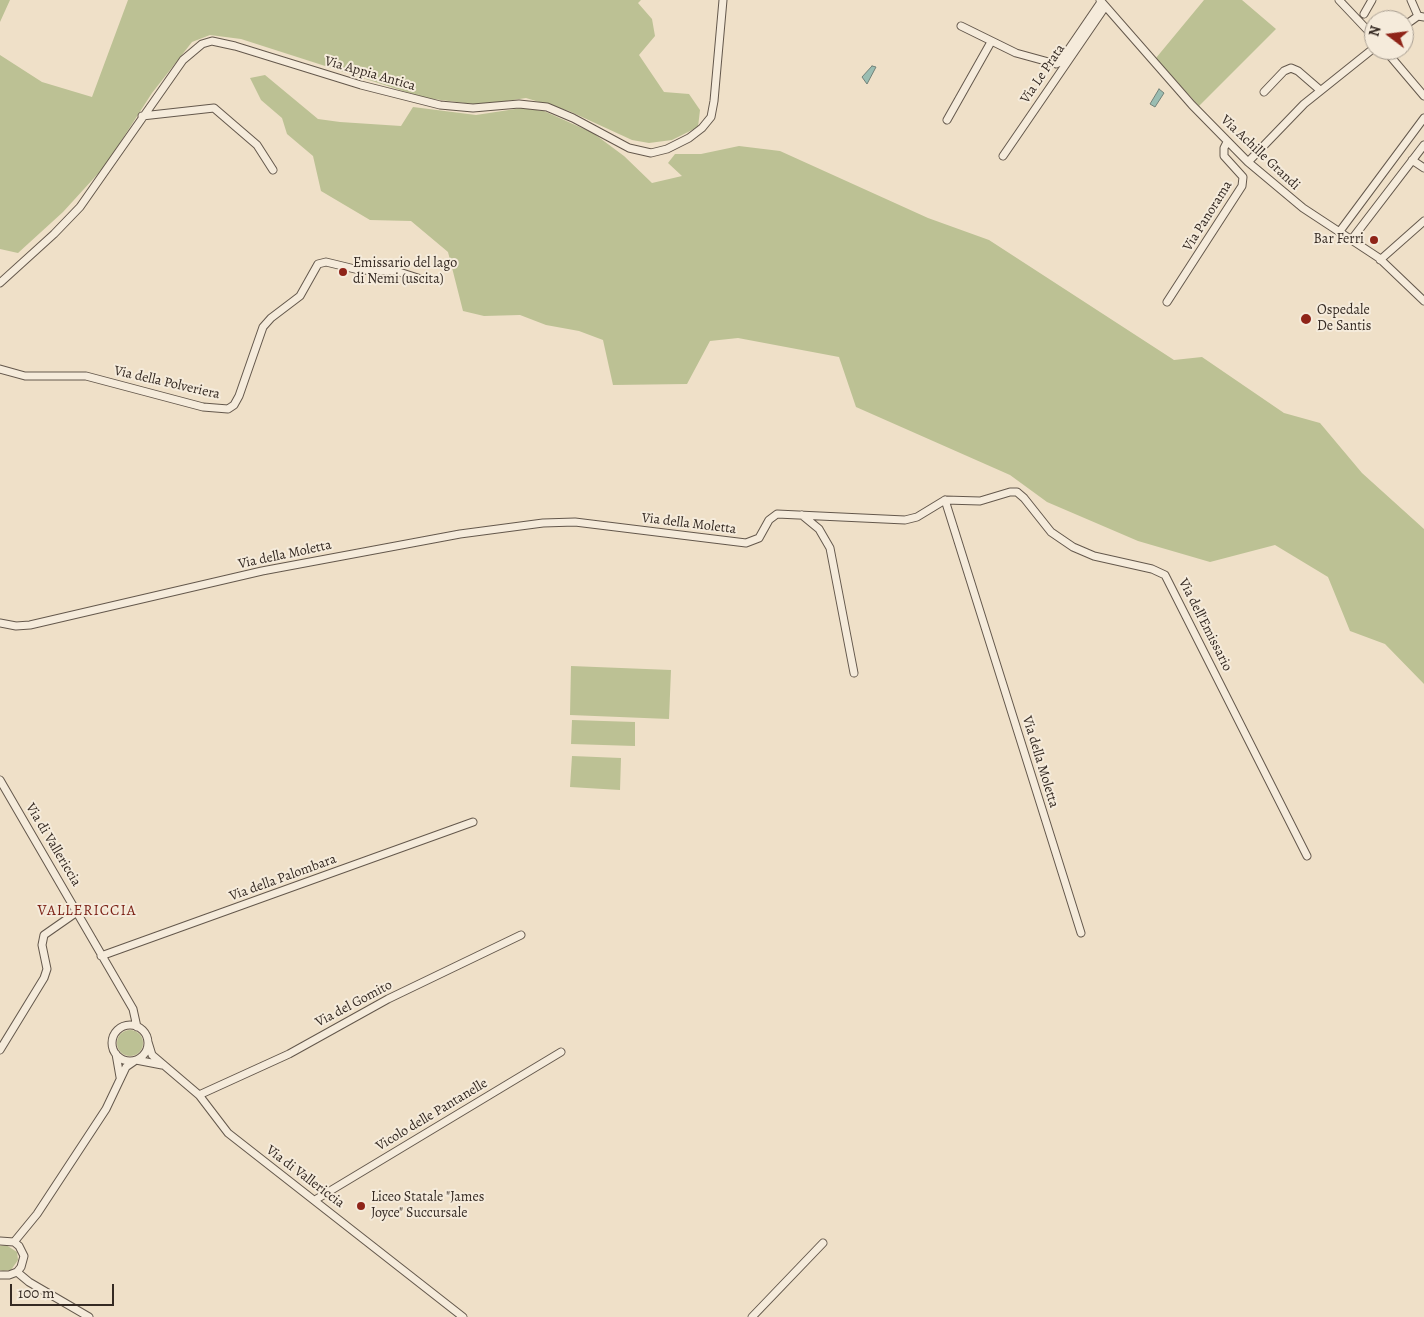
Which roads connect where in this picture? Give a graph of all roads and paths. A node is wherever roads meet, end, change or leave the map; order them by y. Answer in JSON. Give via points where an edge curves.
{"nodes":[{"id":1,"x":723,"y":0,"type":"edge"},
{"id":2,"x":1339,"y":0,"type":"edge"},
{"id":3,"x":1411,"y":0,"type":"edge"},
{"id":4,"x":1102,"y":3,"type":"edge"},
{"id":5,"x":1421,"y":16,"type":"edge"},
{"id":6,"x":961,"y":26,"type":"dead end"},
{"id":7,"x":1364,"y":26,"type":"edge"},
{"id":8,"x":990,"y":42,"type":"junction"},
{"id":9,"x":1364,"y":56,"type":"edge"},
{"id":10,"x":1393,"y":60,"type":"edge"},
{"id":11,"x":1320,"y":90,"type":"junction"},
{"id":12,"x":1264,"y":92,"type":"dead end"},
{"id":13,"x":1424,"y":96,"type":"edge"},
{"id":14,"x":142,"y":116,"type":"junction"},
{"id":15,"x":1424,"y":118,"type":"edge"},
{"id":16,"x":947,"y":120,"type":"dead end"},
{"id":17,"x":1227,"y":142,"type":"junction"},
{"id":18,"x":1424,"y":145,"type":"edge"},
{"id":19,"x":1003,"y":156,"type":"dead end"},
{"id":20,"x":1412,"y":160,"type":"junction"},
{"id":21,"x":1248,"y":162,"type":"junction"},
{"id":22,"x":1424,"y":168,"type":"edge"},
{"id":23,"x":273,"y":170,"type":"dead end"},
{"id":24,"x":1424,"y":221,"type":"edge"},
{"id":25,"x":1340,"y":231,"type":"junction"},
{"id":26,"x":1352,"y":239,"type":"junction"},
{"id":27,"x":1380,"y":260,"type":"junction"},
{"id":28,"x":421,"y":279,"type":"dead end"},
{"id":29,"x":0,"y":283,"type":"edge"},
{"id":30,"x":1424,"y":301,"type":"edge"},
{"id":31,"x":1167,"y":302,"type":"dead end"},
{"id":32,"x":0,"y":369,"type":"edge"},
{"id":33,"x":945,"y":500,"type":"junction"},
{"id":34,"x":802,"y":515,"type":"junction"},
{"id":35,"x":0,"y":623,"type":"edge"},
{"id":36,"x":854,"y":673,"type":"dead end"},
{"id":37,"x":0,"y":780,"type":"edge"},
{"id":38,"x":473,"y":822,"type":"dead end"},
{"id":39,"x":1307,"y":856,"type":"dead end"},
{"id":40,"x":77,"y":912,"type":"junction"},
{"id":41,"x":1081,"y":933,"type":"dead end"},
{"id":42,"x":521,"y":935,"type":"dead end"},
{"id":43,"x":101,"y":956,"type":"junction"},
{"id":44,"x":128,"y":1002,"type":"junction"},
{"id":45,"x":125,"y":1027,"type":"junction"},
{"id":46,"x":137,"y":1027,"type":"junction"},
{"id":47,"x":148,"y":1042,"type":"junction"},
{"id":48,"x":0,"y":1050,"type":"edge"},
{"id":49,"x":115,"y":1052,"type":"junction"},
{"id":50,"x":561,"y":1052,"type":"dead end"},
{"id":51,"x":136,"y":1060,"type":"junction"},
{"id":52,"x":164,"y":1066,"type":"junction"},
{"id":53,"x":120,"y":1078,"type":"junction"},
{"id":54,"x":199,"y":1095,"type":"junction"},
{"id":55,"x":315,"y":1200,"type":"junction"},
{"id":56,"x":0,"y":1241,"type":"edge"},
{"id":57,"x":14,"y":1242,"type":"junction"},
{"id":58,"x":823,"y":1243,"type":"dead end"},
{"id":59,"x":17,"y":1272,"type":"junction"},
{"id":60,"x":0,"y":1275,"type":"edge"},
{"id":61,"x":89,"y":1317,"type":"edge"},
{"id":62,"x":463,"y":1317,"type":"edge"},
{"id":63,"x":752,"y":1317,"type":"edge"}],
"edges":[{"from":1,"to":14,"type":"street","name":"Via Appia Antica","via":[[711,117],[693,136],[655,152],[629,148],[547,107],[524,104],[473,108],[440,105],[370,88],[212,41],[189,52]]},
{"from":2,"to":7,"type":"street"},
{"from":3,"to":5,"type":"street"},
{"from":4,"to":8,"type":"street","name":"Via Le Prata","via":[[1058,64],[1035,60]]},
{"from":4,"to":17,"type":"street","name":"Via Achille Grandi"},
{"from":4,"to":19,"type":"street","name":"Via Le Prata"},
{"from":6,"to":8,"type":"street","name":"Via Le Prata"},
{"from":8,"to":16,"type":"street"},
{"from":9,"to":11,"type":"street"},
{"from":10,"to":13,"type":"street"},
{"from":11,"to":12,"type":"street","via":[[1298,70],[1291,68]]},
{"from":11,"to":21,"type":"street"},
{"from":14,"to":23,"type":"street","via":[[214,108],[257,145]]},
{"from":14,"to":29,"type":"street","name":"Via Appia Antica","via":[[80,207]]},
{"from":15,"to":25,"type":"street"},
{"from":17,"to":21,"type":"street","name":"Via Achille Grandi"},
{"from":17,"to":31,"type":"street","name":"Via Panorama","via":[[1224,156],[1243,177],[1242,186]]},
{"from":18,"to":20,"type":"street"},
{"from":20,"to":22,"type":"street"},
{"from":20,"to":26,"type":"street"},
{"from":21,"to":25,"type":"street","name":"Via Achille Grandi","via":[[1303,208]]},
{"from":24,"to":27,"type":"street"},
{"from":25,"to":26,"type":"street","name":"Via Achille Grandi"},
{"from":26,"to":27,"type":"street","name":"Via Achille Grandi"},
{"from":27,"to":30,"type":"street","name":"Via Achille Grandi"},
{"from":28,"to":32,"type":"street","name":"Via della Polveriera","via":[[396,271],[359,270],[326,262],[318,264],[300,296],[263,327],[239,396],[228,409],[203,407],[83,376],[25,376]]},
{"from":33,"to":34,"type":"street","name":"Via della Moletta","via":[[920,516],[905,520]]},
{"from":33,"to":39,"type":"street","name":"Via dell'Emissario","via":[[980,501],[1017,492],[1051,532],[1073,547],[1099,558],[1152,569],[1165,575]]},
{"from":33,"to":41,"type":"street","name":"Via della Moletta"},
{"from":34,"to":35,"type":"street","name":"Via della Moletta","via":[[775,515],[758,538],[746,543],[546,522],[262,571],[30,625]]},
{"from":34,"to":36,"type":"street","via":[[819,529],[831,550]]},
{"from":37,"to":40,"type":"street","name":"Via di Vallericcia"},
{"from":38,"to":43,"type":"street","name":"Via della Palombara"},
{"from":40,"to":43,"type":"street","name":"Via di Vallericcia"},
{"from":40,"to":48,"type":"street","via":[[44,935],[46,975]]},
{"from":42,"to":54,"type":"street","name":"Via del Gomito","via":[[388,999],[289,1054]]},
{"from":43,"to":44,"type":"street","name":"Via di Vallericcia"},
{"from":44,"to":45,"type":"street","via":[[130,1015]]},
{"from":44,"to":46,"type":"street","name":"Via di Vallericcia"},
{"from":45,"to":46,"type":"street"},
{"from":45,"to":49,"type":"street","via":[[113,1039]]},
{"from":46,"to":47,"type":"street","name":"Via di Vallericcia"},
{"from":47,"to":51,"type":"street","via":[[144,1054]]},
{"from":47,"to":52,"type":"street","name":"Via di Vallericcia","via":[[152,1055]]},
{"from":49,"to":51,"type":"street","name":"Via di Vallericcia","via":[[124,1060]]},
{"from":49,"to":53,"type":"street"},
{"from":50,"to":55,"type":"street","name":"Vicolo delle Pantanelle"},
{"from":51,"to":52,"type":"street","name":"Via di Vallericcia"},
{"from":51,"to":53,"type":"street","via":[[126,1067]]},
{"from":52,"to":54,"type":"street","name":"Via di Vallericcia"},
{"from":53,"to":57,"type":"street","via":[[106,1109],[37,1214]]},
{"from":54,"to":55,"type":"street","name":"Via di Vallericcia","via":[[228,1133]]},
{"from":55,"to":62,"type":"street","name":"Via di Vallericcia"},
{"from":56,"to":57,"type":"street"},
{"from":57,"to":59,"type":"street","via":[[24,1256]]},
{"from":58,"to":63,"type":"street"},
{"from":59,"to":60,"type":"street"},
{"from":59,"to":61,"type":"street"}]}
